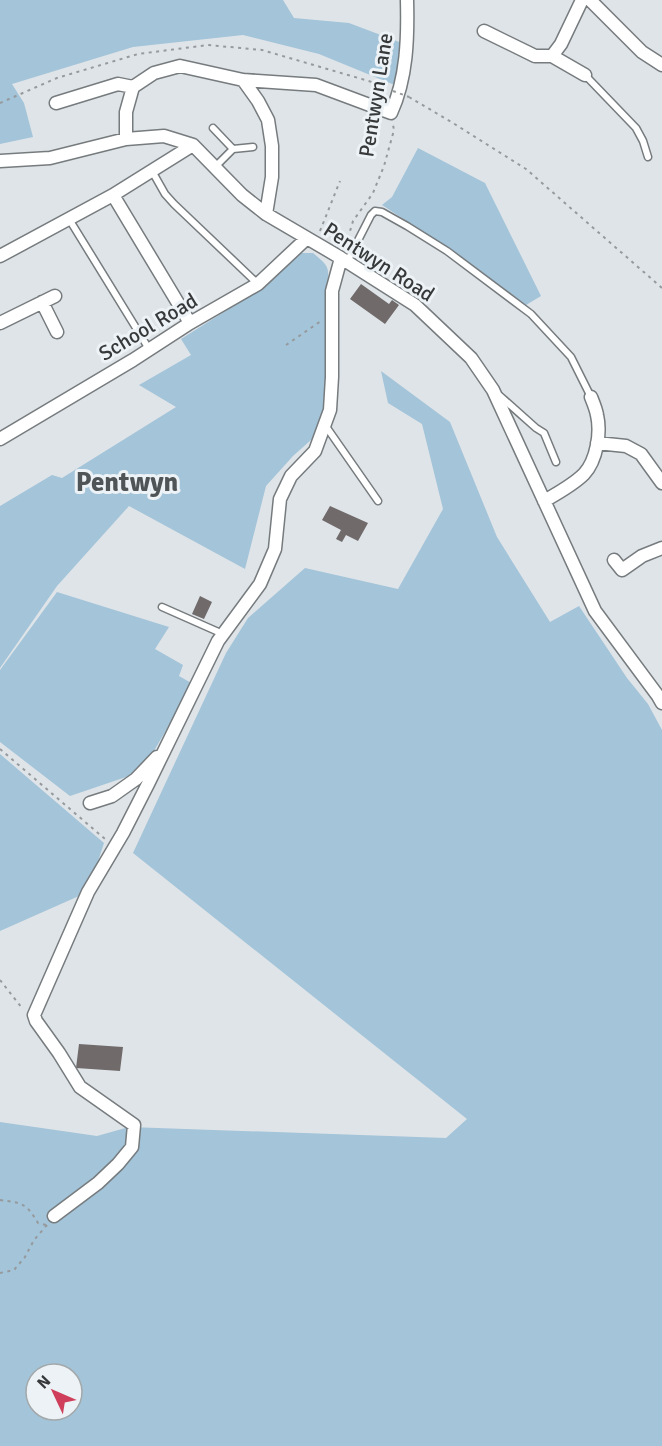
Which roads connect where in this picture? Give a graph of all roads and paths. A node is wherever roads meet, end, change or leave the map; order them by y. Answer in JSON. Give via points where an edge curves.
{"nodes":[{"id":1,"x":407,"y":0,"type":"edge"},
{"id":2,"x":582,"y":0,"type":"edge"},
{"id":3,"x":590,"y":0,"type":"edge"},
{"id":4,"x":484,"y":31,"type":"dead end"},
{"id":5,"x":552,"y":56,"type":"junction"},
{"id":6,"x":662,"y":65,"type":"edge"},
{"id":7,"x":585,"y":75,"type":"joint"},
{"id":8,"x":243,"y":80,"type":"junction"},
{"id":9,"x":133,"y":87,"type":"junction"},
{"id":10,"x":393,"y":91,"type":"dead end"},
{"id":11,"x":57,"y":103,"type":"dead end"},
{"id":12,"x":391,"y":113,"type":"junction"},
{"id":13,"x":213,"y":128,"type":"dead end"},
{"id":14,"x":126,"y":139,"type":"junction"},
{"id":15,"x":193,"y":145,"type":"junction"},
{"id":16,"x":253,"y":147,"type":"dead end"},
{"id":17,"x":233,"y":149,"type":"junction"},
{"id":18,"x":648,"y":157,"type":"dead end"},
{"id":19,"x":0,"y":162,"type":"edge"},
{"id":20,"x":215,"y":168,"type":"junction"},
{"id":21,"x":152,"y":171,"type":"junction"},
{"id":22,"x":340,"y":181,"type":"dead end"},
{"id":23,"x":113,"y":195,"type":"junction"},
{"id":24,"x":266,"y":214,"type":"junction"},
{"id":25,"x":69,"y":219,"type":"junction"},
{"id":26,"x":311,"y":240,"type":"junction"},
{"id":27,"x":0,"y":256,"type":"edge"},
{"id":28,"x":344,"y":260,"type":"junction"},
{"id":29,"x":258,"y":284,"type":"junction"},
{"id":30,"x":662,"y":288,"type":"edge"},
{"id":31,"x":55,"y":297,"type":"dead end"},
{"id":32,"x":42,"y":302,"type":"junction"},
{"id":33,"x":332,"y":319,"type":"junction"},
{"id":34,"x":0,"y":323,"type":"edge"},
{"id":35,"x":190,"y":323,"type":"junction"},
{"id":36,"x":57,"y":333,"type":"dead end"},
{"id":37,"x":286,"y":345,"type":"dead end"},
{"id":38,"x":150,"y":349,"type":"junction"},
{"id":39,"x":493,"y":390,"type":"junction"},
{"id":40,"x":591,"y":397,"type":"joint"},
{"id":41,"x":325,"y":425,"type":"junction"},
{"id":42,"x":0,"y":439,"type":"edge"},
{"id":43,"x":597,"y":443,"type":"junction"},
{"id":44,"x":556,"y":462,"type":"dead end"},
{"id":45,"x":662,"y":483,"type":"edge"},
{"id":46,"x":378,"y":501,"type":"dead end"},
{"id":47,"x":544,"y":501,"type":"junction"},
{"id":48,"x":662,"y":548,"type":"edge"},
{"id":49,"x":614,"y":560,"type":"dead end"},
{"id":50,"x":162,"y":607,"type":"dead end"},
{"id":51,"x":223,"y":634,"type":"junction"},
{"id":52,"x":191,"y":698,"type":"junction"},
{"id":53,"x":662,"y":703,"type":"edge"},
{"id":54,"x":0,"y":749,"type":"edge"},
{"id":55,"x":90,"y":803,"type":"dead end"},
{"id":56,"x":114,"y":846,"type":"junction"},
{"id":57,"x":0,"y":980,"type":"edge"},
{"id":58,"x":36,"y":1021,"type":"junction"},
{"id":59,"x":0,"y":1200,"type":"edge"},
{"id":60,"x":50,"y":1221,"type":"junction"},
{"id":61,"x":0,"y":1274,"type":"edge"}],
"edges":[{"from":1,"to":12,"type":"street","name":"Pentwyn Lane","via":[[402,84]]},
{"from":2,"to":5,"type":"street"},
{"from":3,"to":6,"type":"street","via":[[642,52]]},
{"from":4,"to":5,"type":"street","via":[[535,56]]},
{"from":5,"to":7,"type":"street"},
{"from":7,"to":18,"type":"lane","via":[[636,128]]},
{"from":8,"to":9,"type":"street","via":[[180,66],[154,73]]},
{"from":8,"to":12,"type":"street","via":[[316,85]]},
{"from":8,"to":24,"type":"street","via":[[268,120],[272,177]]},
{"from":9,"to":11,"type":"street","via":[[118,84]]},
{"from":9,"to":14,"type":"street","via":[[126,112]]},
{"from":10,"to":30,"type":"path","bridge":true,"via":[[526,169]]},
{"from":12,"to":28,"type":"path","name":"Pentwyn Lane","via":[[394,130],[384,166],[373,193],[353,221]]},
{"from":13,"to":17,"type":"lane"},
{"from":14,"to":15,"type":"street","name":"Pentwyn Road","via":[[164,136]]},
{"from":14,"to":19,"type":"street","name":"Pentwyn Road","via":[[50,158]]},
{"from":15,"to":20,"type":"street","name":"Pentwyn Road"},
{"from":15,"to":21,"type":"street"},
{"from":16,"to":17,"type":"lane"},
{"from":17,"to":20,"type":"lane"},
{"from":20,"to":24,"type":"street","name":"Pentwyn Road"},
{"from":21,"to":23,"type":"street"},
{"from":21,"to":29,"type":"lane","via":[[174,204]]},
{"from":22,"to":26,"type":"path"},
{"from":23,"to":25,"type":"street"},
{"from":23,"to":35,"type":"street"},
{"from":24,"to":26,"type":"street","name":"Pentwyn Road"},
{"from":25,"to":27,"type":"street"},
{"from":25,"to":38,"type":"lane"},
{"from":26,"to":28,"type":"street","name":"Pentwyn Road"},
{"from":26,"to":29,"type":"street","name":"School Road"},
{"from":28,"to":33,"type":"street","via":[[333,291]]},
{"from":28,"to":39,"type":"street","name":"Pentwyn Road","via":[[415,305],[471,358]]},
{"from":28,"to":40,"type":"lane","via":[[371,215],[382,212],[447,251],[531,314],[571,357]]},
{"from":29,"to":35,"type":"street","name":"School Road"},
{"from":31,"to":32,"type":"street"},
{"from":32,"to":34,"type":"street"},
{"from":32,"to":36,"type":"street"},
{"from":33,"to":37,"type":"path","via":[[320,321]]},
{"from":33,"to":41,"type":"street","via":[[330,410]]},
{"from":35,"to":38,"type":"street","name":"School Road"},
{"from":38,"to":42,"type":"street","name":"School Road"},
{"from":39,"to":44,"type":"lane","via":[[544,433]]},
{"from":39,"to":47,"type":"street","name":"Pentwyn Road"},
{"from":40,"to":43,"type":"street","via":[[597,414]]},
{"from":41,"to":46,"type":"lane"},
{"from":41,"to":51,"type":"street","via":[[315,451],[291,476],[280,499],[275,549],[260,584]]},
{"from":43,"to":45,"type":"street","via":[[626,446],[641,454]]},
{"from":43,"to":47,"type":"street","via":[[585,473]]},
{"from":47,"to":53,"type":"street","name":"Pentwyn Road","via":[[595,611]]},
{"from":48,"to":49,"type":"street","via":[[622,570]]},
{"from":50,"to":51,"type":"lane"},
{"from":51,"to":52,"type":"street"},
{"from":52,"to":55,"type":"street","via":[[184,702],[157,757],[136,779],[112,796]]},
{"from":52,"to":56,"type":"street"},
{"from":54,"to":56,"type":"path"},
{"from":56,"to":58,"type":"street","via":[[87,892],[34,1016]]},
{"from":57,"to":58,"type":"path"},
{"from":58,"to":60,"type":"street","via":[[80,1088],[134,1125],[132,1146],[118,1164]]},
{"from":59,"to":60,"type":"path","via":[[29,1207],[38,1223]]},
{"from":60,"to":61,"type":"path","via":[[14,1270]]}]}
